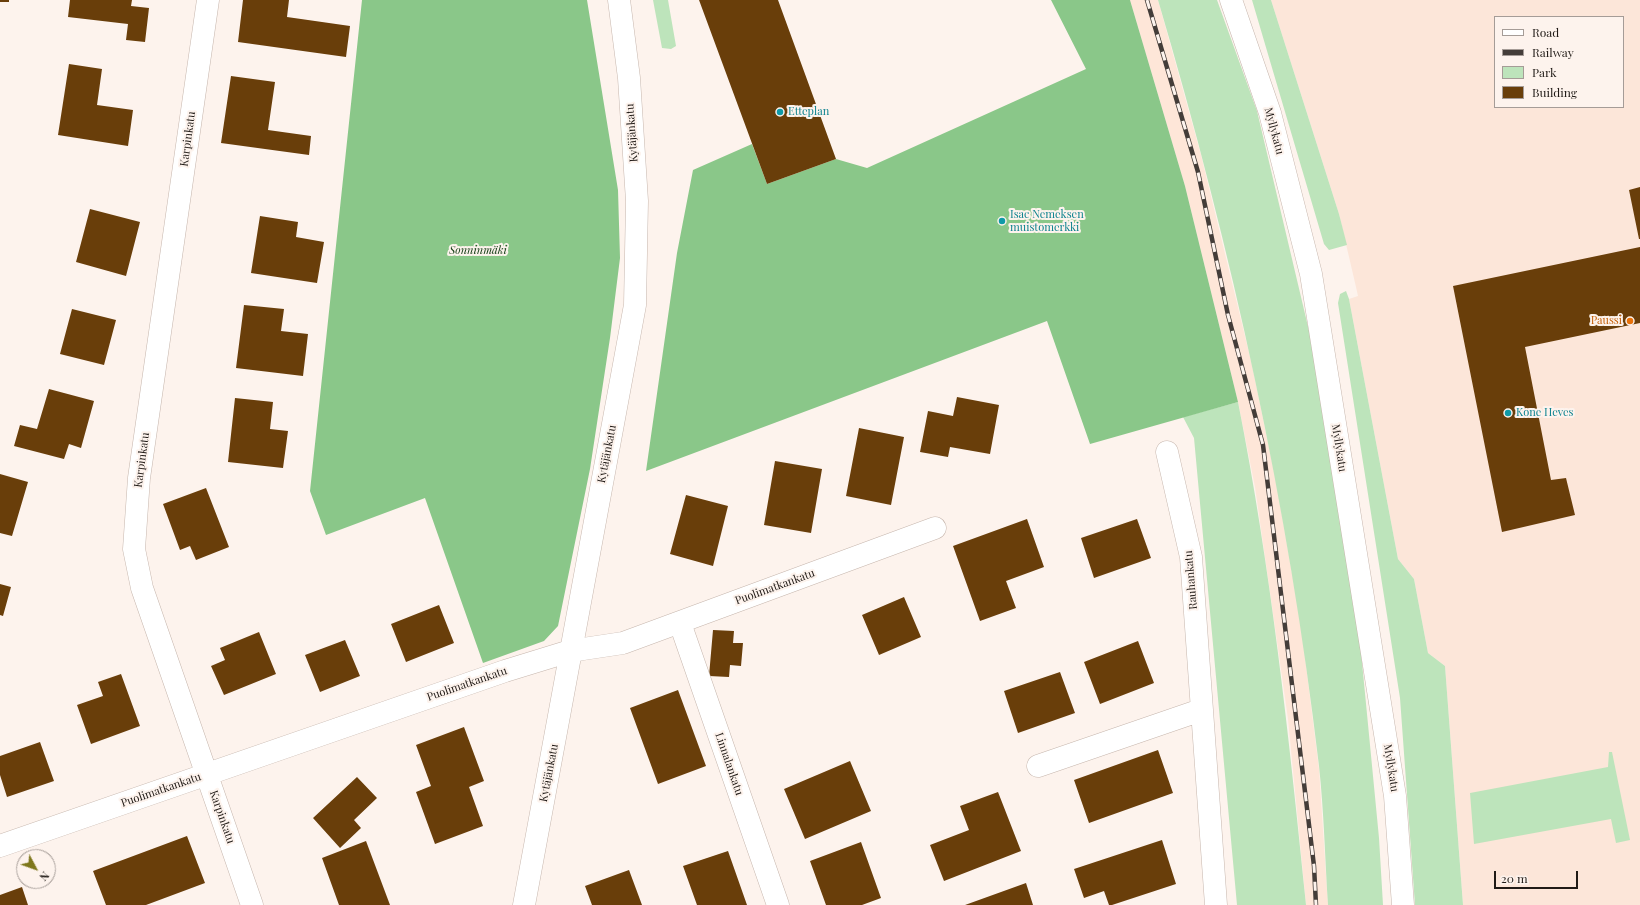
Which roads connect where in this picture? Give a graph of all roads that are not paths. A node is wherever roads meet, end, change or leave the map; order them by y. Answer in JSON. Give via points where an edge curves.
{"nodes":[{"id":1,"x":208,"y":0,"type":"edge"},
{"id":2,"x":619,"y":0,"type":"edge"},
{"id":3,"x":1231,"y":0,"type":"edge"},
{"id":4,"x":1168,"y":452,"type":"dead end"},
{"id":5,"x":934,"y":528,"type":"dead end"},
{"id":6,"x":680,"y":623,"type":"junction"},
{"id":7,"x":570,"y":651,"type":"junction"},
{"id":8,"x":1201,"y":710,"type":"junction"},
{"id":9,"x":1038,"y":766,"type":"dead end"},
{"id":10,"x":206,"y":773,"type":"junction"},
{"id":11,"x":0,"y":846,"type":"edge"},
{"id":12,"x":252,"y":905,"type":"edge"},
{"id":13,"x":524,"y":905,"type":"edge"},
{"id":14,"x":778,"y":905,"type":"edge"},
{"id":15,"x":1216,"y":905,"type":"edge"},
{"id":16,"x":1403,"y":905,"type":"edge"}],
"edges":[{"from":1,"to":10,"type":"street","name":"Karpinkatu","via":[[139,478],[134,549],[142,588]]},
{"from":2,"to":7,"type":"street","name":"Kytäjänkatu","via":[[629,78],[637,201],[635,305]]},
{"from":3,"to":16,"type":"street","name":"Myllykatu","via":[[1270,113],[1311,274],[1395,796]]},
{"from":4,"to":8,"type":"street","name":"Rauhankatu","via":[[1191,558]]},
{"from":5,"to":6,"type":"street","name":"Puolimatkankatu"},
{"from":6,"to":7,"type":"street","name":"Puolimatkankatu","via":[[623,643]]},
{"from":6,"to":14,"type":"street","name":"Linnalankatu"},
{"from":7,"to":10,"type":"street","name":"Puolimatkankatu"},
{"from":7,"to":13,"type":"street","name":"Kytäjänkatu"},
{"from":8,"to":9,"type":"street"},
{"from":8,"to":15,"type":"street","name":"Rauhankatu"},
{"from":10,"to":11,"type":"street","name":"Puolimatkankatu"},
{"from":10,"to":12,"type":"street","name":"Karpinkatu"}]}
